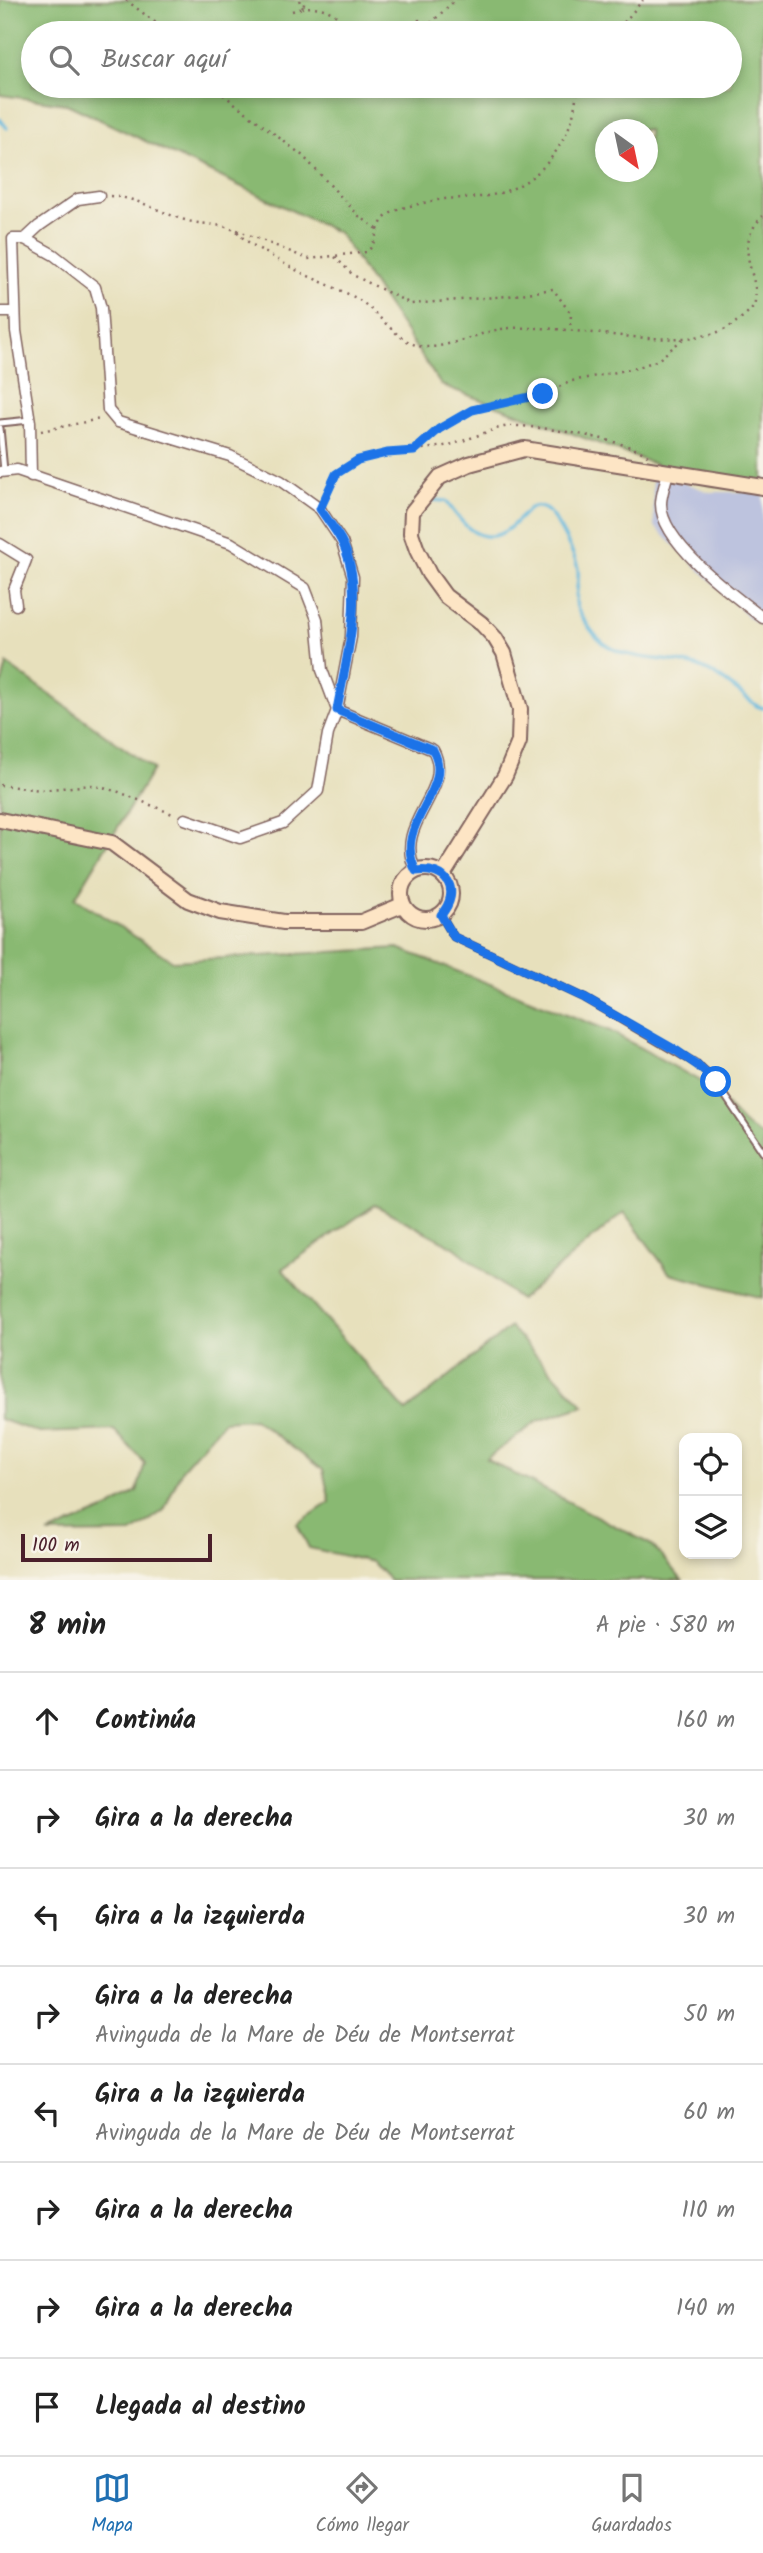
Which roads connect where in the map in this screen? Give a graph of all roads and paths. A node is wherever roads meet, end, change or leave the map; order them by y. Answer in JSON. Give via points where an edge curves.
{"nodes":[{"id":1,"x":126,"y":0,"type":"edge"},
{"id":2,"x":299,"y":0,"type":"edge"},
{"id":3,"x":305,"y":0,"type":"edge"},
{"id":4,"x":455,"y":0,"type":"edge"},
{"id":5,"x":643,"y":0,"type":"edge"},
{"id":6,"x":303,"y":8,"type":"junction"},
{"id":7,"x":292,"y":11,"type":"dead end"},
{"id":8,"x":153,"y":21,"type":"edge"},
{"id":9,"x":339,"y":21,"type":"edge"},
{"id":10,"x":433,"y":21,"type":"edge"},
{"id":11,"x":625,"y":21,"type":"edge"},
{"id":12,"x":228,"y":98,"type":"edge"},
{"id":13,"x":577,"y":98,"type":"edge"},
{"id":14,"x":99,"y":196,"type":"joint"},
{"id":15,"x":763,"y":216,"type":"edge"},
{"id":16,"x":234,"y":229,"type":"junction"},
{"id":17,"x":377,"y":229,"type":"junction"},
{"id":18,"x":19,"y":239,"type":"junction"},
{"id":19,"x":334,"y":256,"type":"junction"},
{"id":20,"x":0,"y":312,"type":"edge"},
{"id":21,"x":14,"y":312,"type":"junction"},
{"id":22,"x":570,"y":330,"type":"junction"},
{"id":23,"x":684,"y":338,"type":"junction"},
{"id":24,"x":113,"y":416,"type":"junction"},
{"id":25,"x":30,"y":420,"type":"junction"},
{"id":26,"x":0,"y":426,"type":"edge"},
{"id":27,"x":31,"y":433,"type":"junction"},
{"id":28,"x":2,"y":471,"type":"edge"},
{"id":29,"x":668,"y":472,"type":"junction"},
{"id":30,"x":32,"y":476,"type":"junction"},
{"id":31,"x":763,"y":487,"type":"edge"},
{"id":32,"x":320,"y":509,"type":"junction"},
{"id":33,"x":0,"y":544,"type":"edge"},
{"id":34,"x":16,"y":606,"type":"dead end"},
{"id":35,"x":763,"y":618,"type":"edge"},
{"id":36,"x":337,"y":710,"type":"junction"},
{"id":37,"x":0,"y":785,"type":"edge"},
{"id":38,"x":185,"y":818,"type":"joint"},
{"id":39,"x":0,"y":821,"type":"edge"},
{"id":40,"x":416,"y":871,"type":"junction"},
{"id":41,"x":443,"y":875,"type":"junction"},
{"id":42,"x":402,"y":905,"type":"junction"},
{"id":43,"x":441,"y":915,"type":"junction"},
{"id":44,"x":763,"y":1152,"type":"edge"}],
"edges":[{"from":1,"to":8,"type":"path"},
{"from":2,"to":6,"type":"path"},
{"from":3,"to":6,"type":"path"},
{"from":4,"to":10,"type":"path"},
{"from":5,"to":11,"type":"path"},
{"from":6,"to":7,"type":"path"},
{"from":6,"to":9,"type":"path","via":[[318,6]]},
{"from":12,"to":17,"type":"path","via":[[303,156]]},
{"from":13,"to":17,"type":"path","via":[[562,143],[545,168],[520,186],[401,209],[387,216]]},
{"from":14,"to":16,"type":"path","via":[[125,197],[185,220]]},
{"from":14,"to":18,"type":"street","via":[[78,199]]},
{"from":15,"to":23,"type":"path","via":[[750,236],[749,253],[758,286],[754,307],[721,333]]},
{"from":16,"to":19,"type":"path","via":[[308,259]]},
{"from":16,"to":22,"type":"path","via":[[283,263],[357,299],[402,338],[420,347],[502,329]]},
{"from":17,"to":19,"type":"path","via":[[374,246],[367,252]]},
{"from":18,"to":21,"type":"street"},
{"from":18,"to":24,"type":"street","via":[[54,255],[95,287],[101,308],[108,410]]},
{"from":19,"to":22,"type":"path","via":[[353,275],[411,304],[553,289],[571,314]]},
{"from":20,"to":21,"type":"street"},
{"from":21,"to":25,"type":"street"},
{"from":22,"to":23,"type":"path"},
{"from":23,"to":32,"type":"path","via":[[658,360],[472,410],[439,429],[414,451],[358,460],[336,474]]},
{"from":24,"to":27,"type":"path"},
{"from":24,"to":32,"type":"street","via":[[118,422],[230,456],[281,481]]},
{"from":25,"to":26,"type":"lane"},
{"from":25,"to":27,"type":"street"},
{"from":26,"to":28,"type":"lane"},
{"from":27,"to":30,"type":"street"},
{"from":28,"to":30,"type":"street"},
{"from":29,"to":31,"type":"street"},
{"from":29,"to":35,"type":"street","via":[[661,505],[670,534],[721,586]]},
{"from":29,"to":41,"type":"street","via":[[524,449],[440,477],[412,512],[411,533],[429,574],[445,596],[495,638],[504,653],[520,709],[519,742],[505,776]]},
{"from":30,"to":36,"type":"street","via":[[231,542],[306,588],[317,619],[322,670]]},
{"from":32,"to":36,"type":"street","via":[[342,541],[353,577],[351,637]]},
{"from":33,"to":34,"type":"street","via":[[26,560],[14,590]]},
{"from":36,"to":38,"type":"street","via":[[318,791],[284,823],[240,838]]},
{"from":36,"to":40,"type":"street","via":[[433,750],[440,762],[439,775],[409,840],[409,858]]},
{"from":37,"to":38,"type":"path","via":[[40,790],[92,785]]},
{"from":39,"to":42,"type":"street","via":[[111,843],[188,900],[220,912],[284,922],[361,922]]},
{"from":40,"to":41,"type":"street","via":[[430,869]]},
{"from":40,"to":42,"type":"street","via":[[402,885]]},
{"from":41,"to":43,"type":"street","via":[[451,895]]},
{"from":42,"to":43,"type":"street","via":[[419,919]]},
{"from":43,"to":44,"type":"lane","via":[[454,937],[584,998],[697,1065],[716,1082]]}]}
